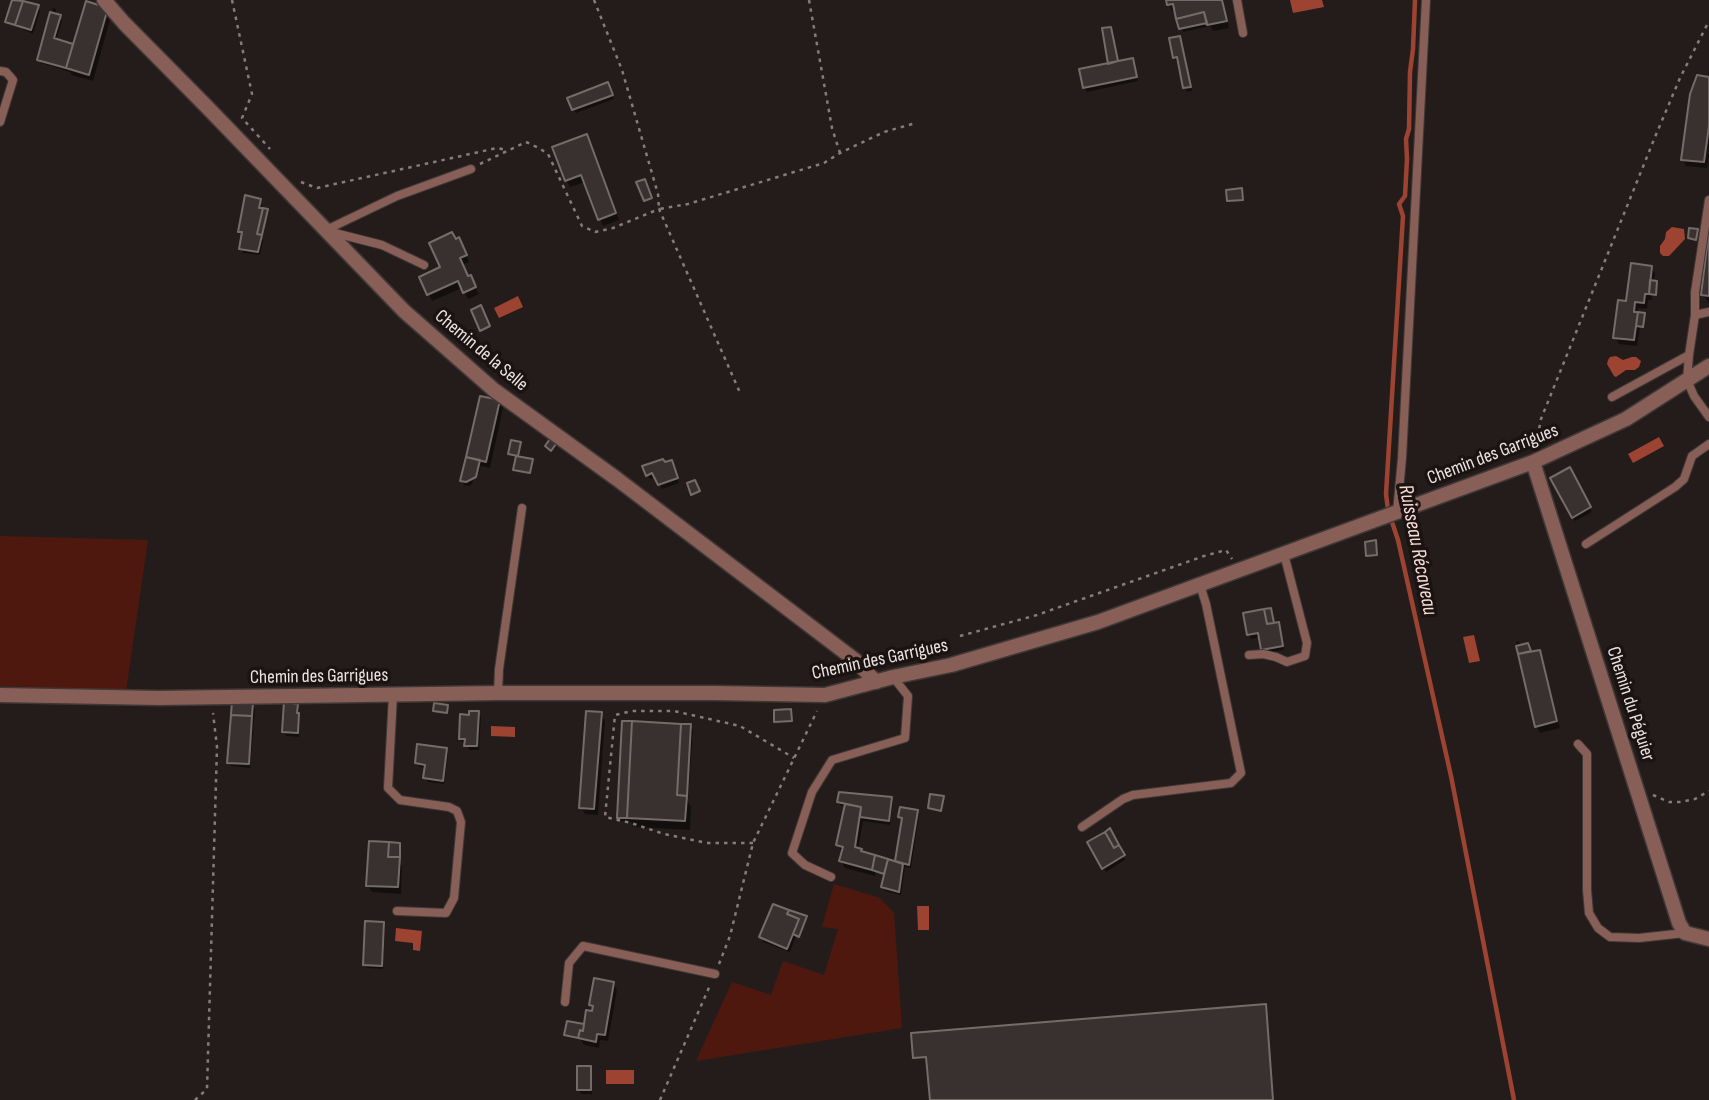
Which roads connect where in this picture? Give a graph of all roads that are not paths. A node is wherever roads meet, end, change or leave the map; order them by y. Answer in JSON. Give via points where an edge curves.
{"nodes":[{"id":1,"x":104,"y":0,"type":"edge"},
{"id":2,"x":1237,"y":0,"type":"edge"},
{"id":3,"x":1426,"y":0,"type":"edge"},
{"id":4,"x":1242,"y":33,"type":"dead end"},
{"id":5,"x":0,"y":71,"type":"edge"},
{"id":6,"x":0,"y":122,"type":"edge"},
{"id":7,"x":471,"y":169,"type":"road end"},
{"id":8,"x":1709,"y":200,"type":"edge"},
{"id":9,"x":326,"y":230,"type":"junction"},
{"id":10,"x":424,"y":265,"type":"dead end"},
{"id":11,"x":1709,"y":312,"type":"edge"},
{"id":12,"x":1695,"y":315,"type":"junction"},
{"id":13,"x":1689,"y":355,"type":"junction"},
{"id":14,"x":1709,"y":366,"type":"edge"},
{"id":15,"x":1687,"y":380,"type":"junction"},
{"id":16,"x":1612,"y":397,"type":"dead end"},
{"id":17,"x":1709,"y":418,"type":"edge"},
{"id":18,"x":1709,"y":444,"type":"edge"},
{"id":19,"x":1536,"y":460,"type":"junction"},
{"id":20,"x":522,"y":508,"type":"dead end"},
{"id":21,"x":1397,"y":512,"type":"junction"},
{"id":22,"x":1586,"y":544,"type":"dead end"},
{"id":23,"x":1284,"y":554,"type":"junction"},
{"id":24,"x":1199,"y":585,"type":"junction"},
{"id":25,"x":1249,"y":655,"type":"dead end"},
{"id":26,"x":893,"y":677,"type":"junction"},
{"id":27,"x":876,"y":682,"type":"junction"},
{"id":28,"x":498,"y":693,"type":"junction"},
{"id":29,"x":0,"y":695,"type":"edge"},
{"id":30,"x":393,"y":695,"type":"junction"},
{"id":31,"x":1578,"y":744,"type":"dead end"},
{"id":32,"x":1082,"y":827,"type":"dead end"},
{"id":33,"x":831,"y":877,"type":"dead end"},
{"id":34,"x":397,"y":911,"type":"dead end"},
{"id":35,"x":1685,"y":933,"type":"junction"},
{"id":36,"x":1709,"y":939,"type":"edge"},
{"id":37,"x":715,"y":974,"type":"road end"},
{"id":38,"x":565,"y":1002,"type":"dead end"}],
"edges":[{"from":1,"to":9,"type":"street","name":"Chemin de la Selle"},
{"from":2,"to":4,"type":"lane"},
{"from":3,"to":21,"type":"lane"},
{"from":5,"to":6,"type":"lane","via":[[13,80]]},
{"from":7,"to":9,"type":"lane","via":[[397,196]]},
{"from":8,"to":12,"type":"lane"},
{"from":9,"to":10,"type":"lane","via":[[382,245]]},
{"from":9,"to":27,"type":"street","name":"Chemin de la Selle","via":[[404,311],[494,390],[855,660]]},
{"from":11,"to":12,"type":"lane"},
{"from":12,"to":13,"type":"lane"},
{"from":13,"to":15,"type":"lane"},
{"from":13,"to":16,"type":"lane"},
{"from":14,"to":15,"type":"street","name":"Chemin des Garrigues"},
{"from":15,"to":17,"type":"lane"},
{"from":15,"to":19,"type":"street","name":"Chemin des Garrigues","via":[[1626,419]]},
{"from":18,"to":22,"type":"lane","via":[[1692,456],[1684,479],[1675,487]]},
{"from":19,"to":21,"type":"street","name":"Chemin des Garrigues"},
{"from":19,"to":35,"type":"street","name":"Chemin du Péguier"},
{"from":20,"to":28,"type":"lane"},
{"from":21,"to":23,"type":"street","name":"Chemin des Garrigues"},
{"from":23,"to":24,"type":"street","name":"Chemin des Garrigues"},
{"from":23,"to":25,"type":"lane","via":[[1307,643],[1305,656],[1287,662],[1263,654]]},
{"from":24,"to":26,"type":"street","name":"Chemin des Garrigues","via":[[1098,622]]},
{"from":24,"to":32,"type":"lane","via":[[1241,773],[1231,783],[1133,795]]},
{"from":26,"to":27,"type":"street","name":"Chemin des Garrigues"},
{"from":26,"to":33,"type":"lane","via":[[908,696],[905,738],[832,760],[812,792],[792,853]]},
{"from":27,"to":28,"type":"street","name":"Chemin des Garrigues","via":[[825,695]]},
{"from":28,"to":30,"type":"street","name":"Chemin des Garrigues"},
{"from":29,"to":30,"type":"street","name":"Chemin des Garrigues"},
{"from":30,"to":34,"type":"lane","via":[[388,788],[400,800],[449,807],[457,811],[461,822],[454,898],[446,913]]},
{"from":31,"to":35,"type":"lane","via":[[1587,754],[1587,890],[1590,913],[1598,928],[1610,937]]},
{"from":35,"to":36,"type":"street"},
{"from":37,"to":38,"type":"lane","via":[[583,946],[569,963]]}]}
